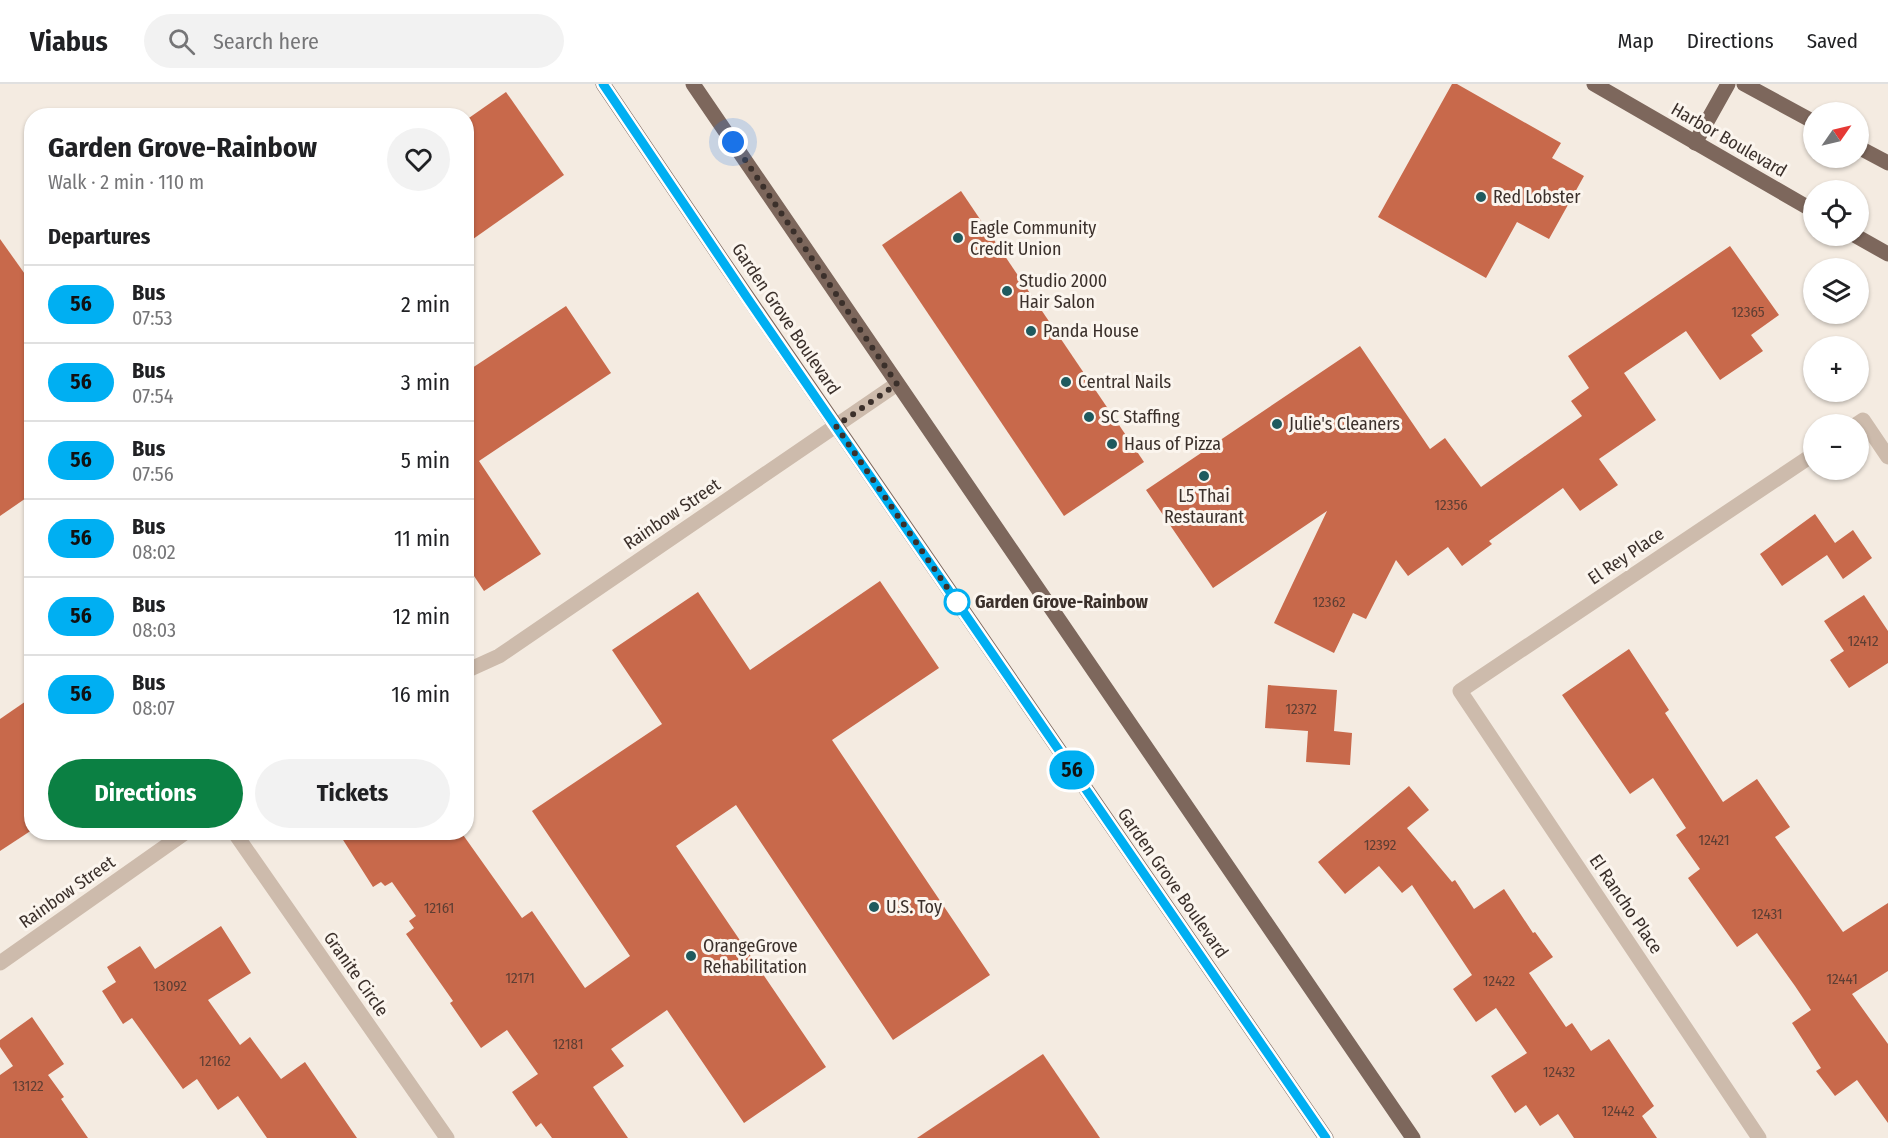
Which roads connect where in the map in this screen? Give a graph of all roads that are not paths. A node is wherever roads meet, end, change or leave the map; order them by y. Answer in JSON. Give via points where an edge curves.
{"nodes":[{"id":1,"x":603,"y":84,"type":"edge"},
{"id":2,"x":693,"y":84,"type":"edge"},
{"id":3,"x":1594,"y":84,"type":"edge"},
{"id":4,"x":1728,"y":84,"type":"edge"},
{"id":5,"x":1744,"y":84,"type":"edge"},
{"id":6,"x":1803,"y":116,"type":"edge"},
{"id":7,"x":1695,"y":143,"type":"junction"},
{"id":8,"x":1869,"y":153,"type":"edge"},
{"id":9,"x":1888,"y":163,"type":"edge"},
{"id":10,"x":1803,"y":205,"type":"edge"},
{"id":11,"x":1869,"y":243,"type":"edge"},
{"id":12,"x":1888,"y":254,"type":"edge"},
{"id":13,"x":897,"y":384,"type":"junction"},
{"id":14,"x":836,"y":426,"type":"junction"},
{"id":15,"x":1869,"y":429,"type":"edge"},
{"id":16,"x":1888,"y":457,"type":"edge"},
{"id":17,"x":1803,"y":461,"type":"edge"},
{"id":18,"x":474,"y":667,"type":"edge"},
{"id":19,"x":1460,"y":691,"type":"joint"},
{"id":20,"x":175,"y":840,"type":"edge"},
{"id":21,"x":240,"y":840,"type":"edge"},
{"id":22,"x":0,"y":963,"type":"edge"},
{"id":23,"x":447,"y":1138,"type":"edge"},
{"id":24,"x":1326,"y":1138,"type":"edge"},
{"id":25,"x":1413,"y":1138,"type":"edge"},
{"id":26,"x":1759,"y":1138,"type":"edge"}],
"edges":[{"from":1,"to":14,"type":"main road","name":"Garden Grove Boulevard"},
{"from":2,"to":13,"type":"main road"},
{"from":3,"to":7,"type":"main road","name":"Harbor Boulevard"},
{"from":4,"to":7,"type":"main road"},
{"from":5,"to":6,"type":"main road"},
{"from":7,"to":10,"type":"main road","name":"Harbor Boulevard"},
{"from":8,"to":9,"type":"main road"},
{"from":11,"to":12,"type":"main road"},
{"from":13,"to":14,"type":"street","name":"Rainbow Street"},
{"from":13,"to":25,"type":"main road"},
{"from":14,"to":18,"type":"street","name":"Rainbow Street","via":[[500,656]]},
{"from":14,"to":24,"type":"main road","name":"Garden Grove Boulevard"},
{"from":15,"to":16,"type":"street"},
{"from":17,"to":19,"type":"street","name":"El Rey Place"},
{"from":19,"to":26,"type":"street","name":"El Rancho Place"},
{"from":20,"to":22,"type":"street","name":"Rainbow Street"},
{"from":21,"to":23,"type":"street","name":"Granite Circle"}]}
